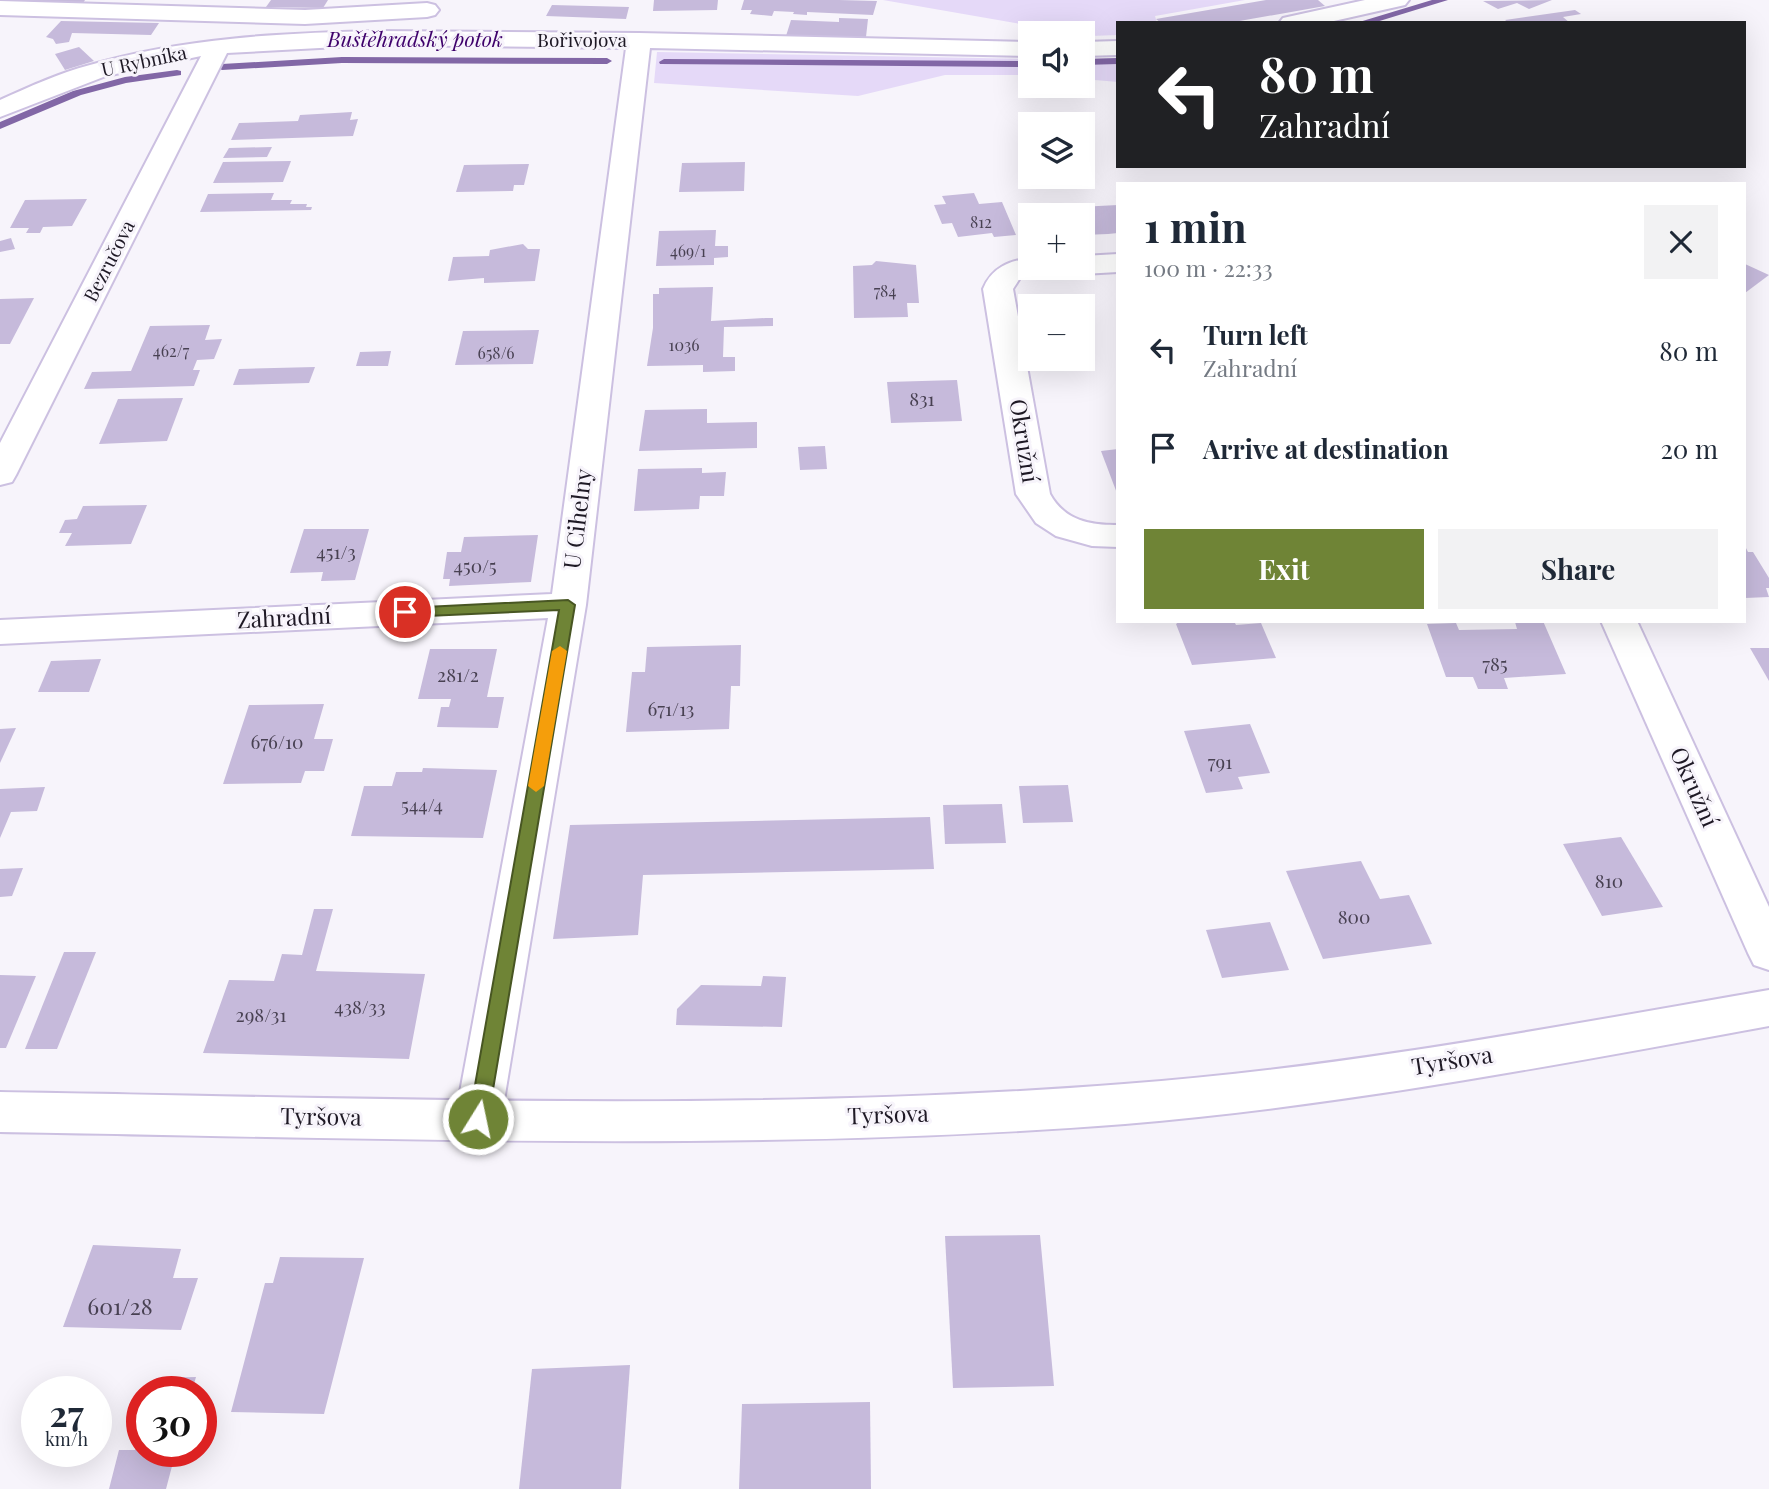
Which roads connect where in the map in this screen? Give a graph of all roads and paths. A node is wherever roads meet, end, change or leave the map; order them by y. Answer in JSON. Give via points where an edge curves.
{"nodes":[{"id":1,"x":1397,"y":0,"type":"edge"},
{"id":2,"x":0,"y":8,"type":"edge"},
{"id":3,"x":427,"y":10,"type":"dead end"},
{"id":4,"x":1300,"y":21,"type":"edge"},
{"id":5,"x":300,"y":28,"type":"junction"},
{"id":6,"x":639,"y":40,"type":"junction"},
{"id":7,"x":218,"y":47,"type":"junction"},
{"id":8,"x":1116,"y":48,"type":"edge"},
{"id":9,"x":1018,"y":49,"type":"edge"},
{"id":10,"x":1095,"y":49,"type":"edge"},
{"id":11,"x":0,"y":109,"type":"edge"},
{"id":12,"x":1116,"y":263,"type":"edge"},
{"id":13,"x":1095,"y":264,"type":"edge"},
{"id":14,"x":1018,"y":270,"type":"edge"},
{"id":15,"x":0,"y":475,"type":"edge"},
{"id":16,"x":1116,"y":536,"type":"edge"},
{"id":17,"x":568,"y":605,"type":"junction"},
{"id":18,"x":1620,"y":623,"type":"edge"},
{"id":19,"x":0,"y":632,"type":"edge"},
{"id":20,"x":1769,"y":953,"type":"edge"},
{"id":21,"x":1769,"y":1008,"type":"edge"},
{"id":22,"x":0,"y":1112,"type":"edge"},
{"id":23,"x":478,"y":1119,"type":"junction"}],
"edges":[{"from":1,"to":4,"type":"street"},
{"from":2,"to":5,"type":"street","name":"Bořivojova"},
{"from":3,"to":5,"type":"street"},
{"from":5,"to":6,"type":"street","name":"Bořivojova"},
{"from":5,"to":7,"type":"street","name":"U Rybníka"},
{"from":6,"to":9,"type":"street","name":"Bořivojova"},
{"from":6,"to":17,"type":"street","name":"U Cihelny"},
{"from":7,"to":11,"type":"street","name":"U Rybníka","via":[[96,71]]},
{"from":7,"to":15,"type":"street","name":"Bezručova"},
{"from":8,"to":10,"type":"street"},
{"from":12,"to":13,"type":"street"},
{"from":14,"to":16,"type":"street","name":"Okružní","via":[[1008,272],[998,289],[1032,494],[1046,517],[1057,524],[1090,535]]},
{"from":17,"to":19,"type":"street","name":"Zahradní"},
{"from":17,"to":23,"type":"street","name":"U Cihelny"},
{"from":18,"to":20,"type":"street","name":"Okružní"},
{"from":21,"to":23,"type":"street","name":"Tyršova","via":[[1332,1080],[1176,1099],[1037,1110],[807,1118]]},
{"from":22,"to":23,"type":"street","name":"Tyršova"}]}
